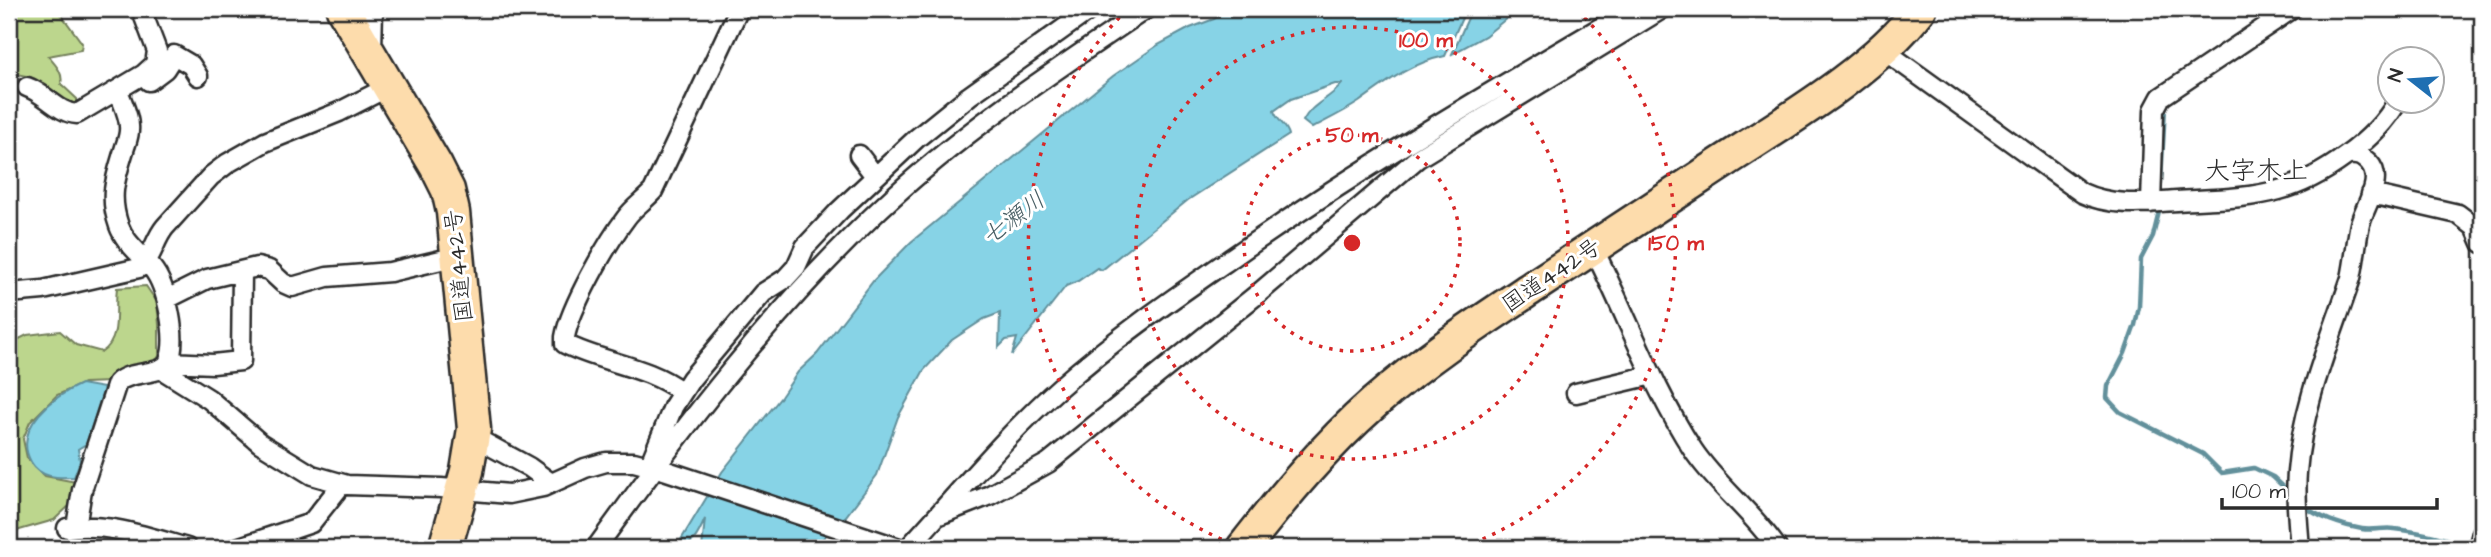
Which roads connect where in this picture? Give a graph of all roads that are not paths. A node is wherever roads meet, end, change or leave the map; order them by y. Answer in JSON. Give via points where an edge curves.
{"nodes":[{"id":1,"x":141,"y":9,"type":"edge"},
{"id":2,"x":343,"y":9,"type":"edge"},
{"id":3,"x":373,"y":9,"type":"edge"},
{"id":4,"x":739,"y":9,"type":"edge"},
{"id":5,"x":1091,"y":9,"type":"edge"},
{"id":6,"x":1146,"y":9,"type":"edge"},
{"id":7,"x":1632,"y":9,"type":"edge"},
{"id":8,"x":1662,"y":9,"type":"edge"},
{"id":9,"x":1920,"y":9,"type":"edge"},
{"id":10,"x":2292,"y":9,"type":"edge"},
{"id":11,"x":1882,"y":49,"type":"junction"},
{"id":12,"x":380,"y":74,"type":"junction"},
{"id":13,"x":198,"y":76,"type":"dead end"},
{"id":14,"x":136,"y":79,"type":"junction"},
{"id":15,"x":27,"y":87,"type":"dead end"},
{"id":16,"x":118,"y":90,"type":"junction"},
{"id":17,"x":2386,"y":116,"type":"edge"},
{"id":18,"x":859,"y":155,"type":"dead end"},
{"id":19,"x":2349,"y":155,"type":"junction"},
{"id":20,"x":875,"y":176,"type":"junction"},
{"id":21,"x":2371,"y":194,"type":"junction"},
{"id":22,"x":2151,"y":204,"type":"junction"},
{"id":23,"x":2482,"y":243,"type":"edge"},
{"id":24,"x":1593,"y":248,"type":"junction"},
{"id":25,"x":458,"y":256,"type":"junction"},
{"id":26,"x":147,"y":262,"type":"junction"},
{"id":27,"x":242,"y":271,"type":"junction"},
{"id":28,"x":9,"y":293,"type":"edge"},
{"id":29,"x":167,"y":299,"type":"junction"},
{"id":30,"x":165,"y":365,"type":"junction"},
{"id":31,"x":1653,"y":375,"type":"junction"},
{"id":32,"x":682,"y":392,"type":"junction"},
{"id":33,"x":1576,"y":393,"type":"dead end"},
{"id":34,"x":474,"y":437,"type":"junction"},
{"id":35,"x":656,"y":468,"type":"junction"},
{"id":36,"x":551,"y":483,"type":"junction"},
{"id":37,"x":342,"y":484,"type":"junction"},
{"id":38,"x":462,"y":491,"type":"junction"},
{"id":39,"x":936,"y":516,"type":"junction"},
{"id":40,"x":2482,"y":533,"type":"edge"},
{"id":41,"x":900,"y":547,"type":"edge"},
{"id":42,"x":187,"y":548,"type":"edge"},
{"id":43,"x":237,"y":548,"type":"edge"},
{"id":44,"x":445,"y":548,"type":"edge"},
{"id":45,"x":596,"y":548,"type":"edge"},
{"id":46,"x":1243,"y":548,"type":"edge"},
{"id":47,"x":1777,"y":548,"type":"edge"},
{"id":48,"x":2300,"y":548,"type":"edge"},
{"id":49,"x":2477,"y":548,"type":"edge"}],
"edges":[{"from":1,"to":14,"type":"street","via":[[157,58],[150,70]]},
{"from":2,"to":12,"type":"highway","name":"国道442号"},
{"from":3,"to":12,"type":"street"},
{"from":4,"to":32,"type":"street","via":[[653,191],[619,228],[566,332],[565,344],[653,376]]},
{"from":5,"to":20,"type":"street","via":[[969,96]]},
{"from":6,"to":35,"type":"street","via":[[995,114],[880,209],[772,323]]},
{"from":7,"to":39,"type":"street","via":[[1444,118],[1278,225],[1133,328],[1031,414]]},
{"from":8,"to":39,"type":"street","via":[[1418,158],[1261,292],[1048,463],[990,495]]},
{"from":9,"to":11,"type":"highway","name":"国道442号"},
{"from":10,"to":22,"type":"street","via":[[2161,97],[2154,110]]},
{"from":11,"to":22,"type":"street","via":[[2082,192],[2104,200]]},
{"from":11,"to":24,"type":"highway","name":"国道442号","via":[[1821,96]]},
{"from":12,"to":25,"type":"highway","name":"国道442号","via":[[448,190]]},
{"from":12,"to":26,"type":"street","via":[[339,112],[265,142],[221,168],[164,227]]},
{"from":13,"to":14,"type":"street","via":[[184,59],[174,55],[149,81]]},
{"from":14,"to":16,"type":"street"},
{"from":15,"to":16,"type":"street","via":[[73,114]]},
{"from":16,"to":26,"type":"street","via":[[130,131],[113,198],[122,233]]},
{"from":17,"to":19,"type":"street"},
{"from":18,"to":20,"type":"street"},
{"from":19,"to":21,"type":"street","via":[[2359,155],[2372,167]]},
{"from":19,"to":22,"type":"street","via":[[2276,191]]},
{"from":20,"to":32,"type":"street","via":[[808,244],[787,277],[757,300]]},
{"from":21,"to":23,"type":"street","via":[[2458,214],[2475,227]]},
{"from":21,"to":48,"type":"street","via":[[2360,223],[2351,278],[2312,395],[2298,463]]},
{"from":24,"to":31,"type":"street"},
{"from":24,"to":46,"type":"highway","name":"国道442号","via":[[1463,334],[1377,400],[1316,461]]},
{"from":25,"to":27,"type":"street","via":[[292,287],[264,268]]},
{"from":25,"to":34,"type":"highway","name":"国道442号"},
{"from":26,"to":28,"type":"street","via":[[97,279]]},
{"from":26,"to":29,"type":"street"},
{"from":27,"to":29,"type":"street","via":[[201,282]]},
{"from":27,"to":30,"type":"street","via":[[241,361]]},
{"from":29,"to":30,"type":"street","via":[[170,322]]},
{"from":30,"to":37,"type":"street","via":[[255,440],[312,475]]},
{"from":30,"to":42,"type":"street","via":[[129,374],[117,383],[71,527],[139,534]]},
{"from":31,"to":33,"type":"street"},
{"from":31,"to":47,"type":"street","via":[[1695,453]]},
{"from":32,"to":35,"type":"street","via":[[673,407]]},
{"from":34,"to":36,"type":"street"},
{"from":34,"to":38,"type":"highway","name":"国道442号"},
{"from":35,"to":36,"type":"street","via":[[606,463]]},
{"from":35,"to":41,"type":"street"},
{"from":35,"to":45,"type":"street"},
{"from":36,"to":38,"type":"street","via":[[509,494]]},
{"from":37,"to":38,"type":"street"},
{"from":37,"to":43,"type":"street","via":[[311,523]]},
{"from":38,"to":44,"type":"highway","name":"国道442号"},
{"from":39,"to":41,"type":"street"},
{"from":40,"to":49,"type":"street"}]}
